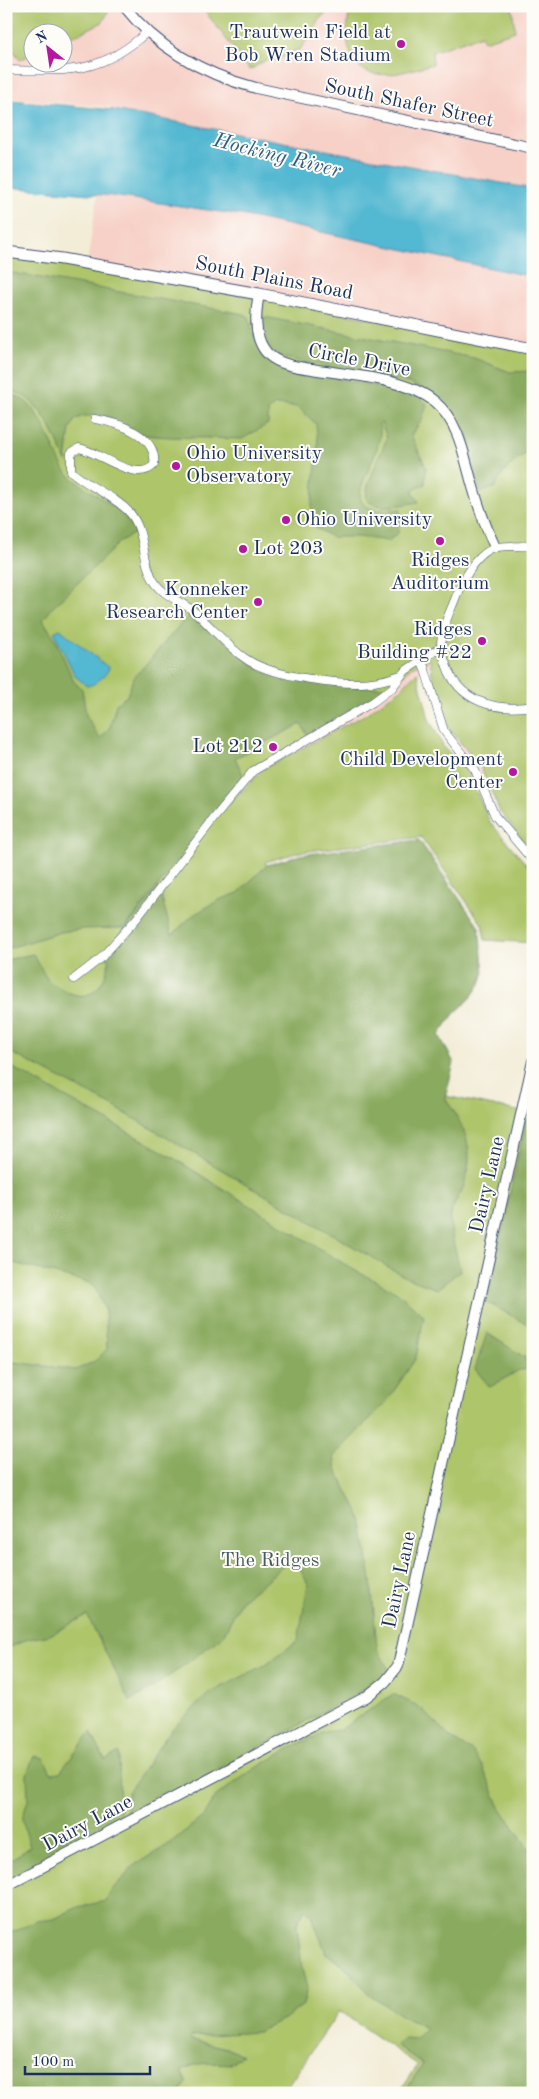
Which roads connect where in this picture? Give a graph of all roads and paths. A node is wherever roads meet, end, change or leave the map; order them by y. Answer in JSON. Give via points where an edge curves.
{"nodes":[{"id":1,"x":124,"y":6,"type":"edge"},
{"id":2,"x":148,"y":32,"type":"junction"},
{"id":3,"x":6,"y":70,"type":"edge"},
{"id":4,"x":533,"y":148,"type":"edge"},
{"id":5,"x":6,"y":252,"type":"edge"},
{"id":6,"x":259,"y":294,"type":"junction"},
{"id":7,"x":533,"y":349,"type":"edge"},
{"id":8,"x":95,"y":419,"type":"dead end"},
{"id":9,"x":533,"y":545,"type":"edge"},
{"id":10,"x":495,"y":548,"type":"junction"},
{"id":11,"x":441,"y":647,"type":"junction"},
{"id":12,"x":422,"y":660,"type":"junction"},
{"id":13,"x":401,"y":675,"type":"junction"},
{"id":14,"x":533,"y":706,"type":"edge"},
{"id":15,"x":533,"y":861,"type":"edge"},
{"id":16,"x":74,"y":979,"type":"dead end"},
{"id":17,"x":533,"y":1061,"type":"edge"},
{"id":18,"x":6,"y":1886,"type":"edge"}],
"edges":[{"from":1,"to":2,"type":"street","name":"South Shafer Street"},
{"from":2,"to":3,"type":"street","via":[[117,57],[88,68]]},
{"from":2,"to":4,"type":"street","name":"South Shafer Street","via":[[190,63],[237,82]]},
{"from":5,"to":6,"type":"main road","name":"South Plains Road"},
{"from":6,"to":7,"type":"main road","name":"South Plains Road"},
{"from":6,"to":10,"type":"street","name":"Circle Drive","via":[[258,334],[270,356],[292,365],[408,387],[428,396],[449,416],[460,438],[483,521]]},
{"from":8,"to":13,"type":"street","via":[[123,427],[142,437],[153,450],[154,465],[142,472],[133,471],[79,448],[71,453],[71,472],[130,514],[154,580],[168,595],[198,615],[229,647],[247,660],[274,672],[352,682],[378,682]]},
{"from":9,"to":10,"type":"street"},
{"from":10,"to":11,"type":"street","via":[[476,562],[465,579],[444,625]]},
{"from":11,"to":12,"type":"street"},
{"from":11,"to":14,"type":"street","via":[[449,674],[468,696],[500,707]]},
{"from":12,"to":13,"type":"street"},
{"from":12,"to":15,"type":"street","via":[[444,731],[475,770],[495,816]]},
{"from":13,"to":16,"type":"street","via":[[392,688],[373,702],[265,763],[248,776],[138,918],[101,958]]},
{"from":17,"to":18,"type":"street","name":"Dairy Lane","via":[[400,1662],[391,1676],[366,1697]]}]}
